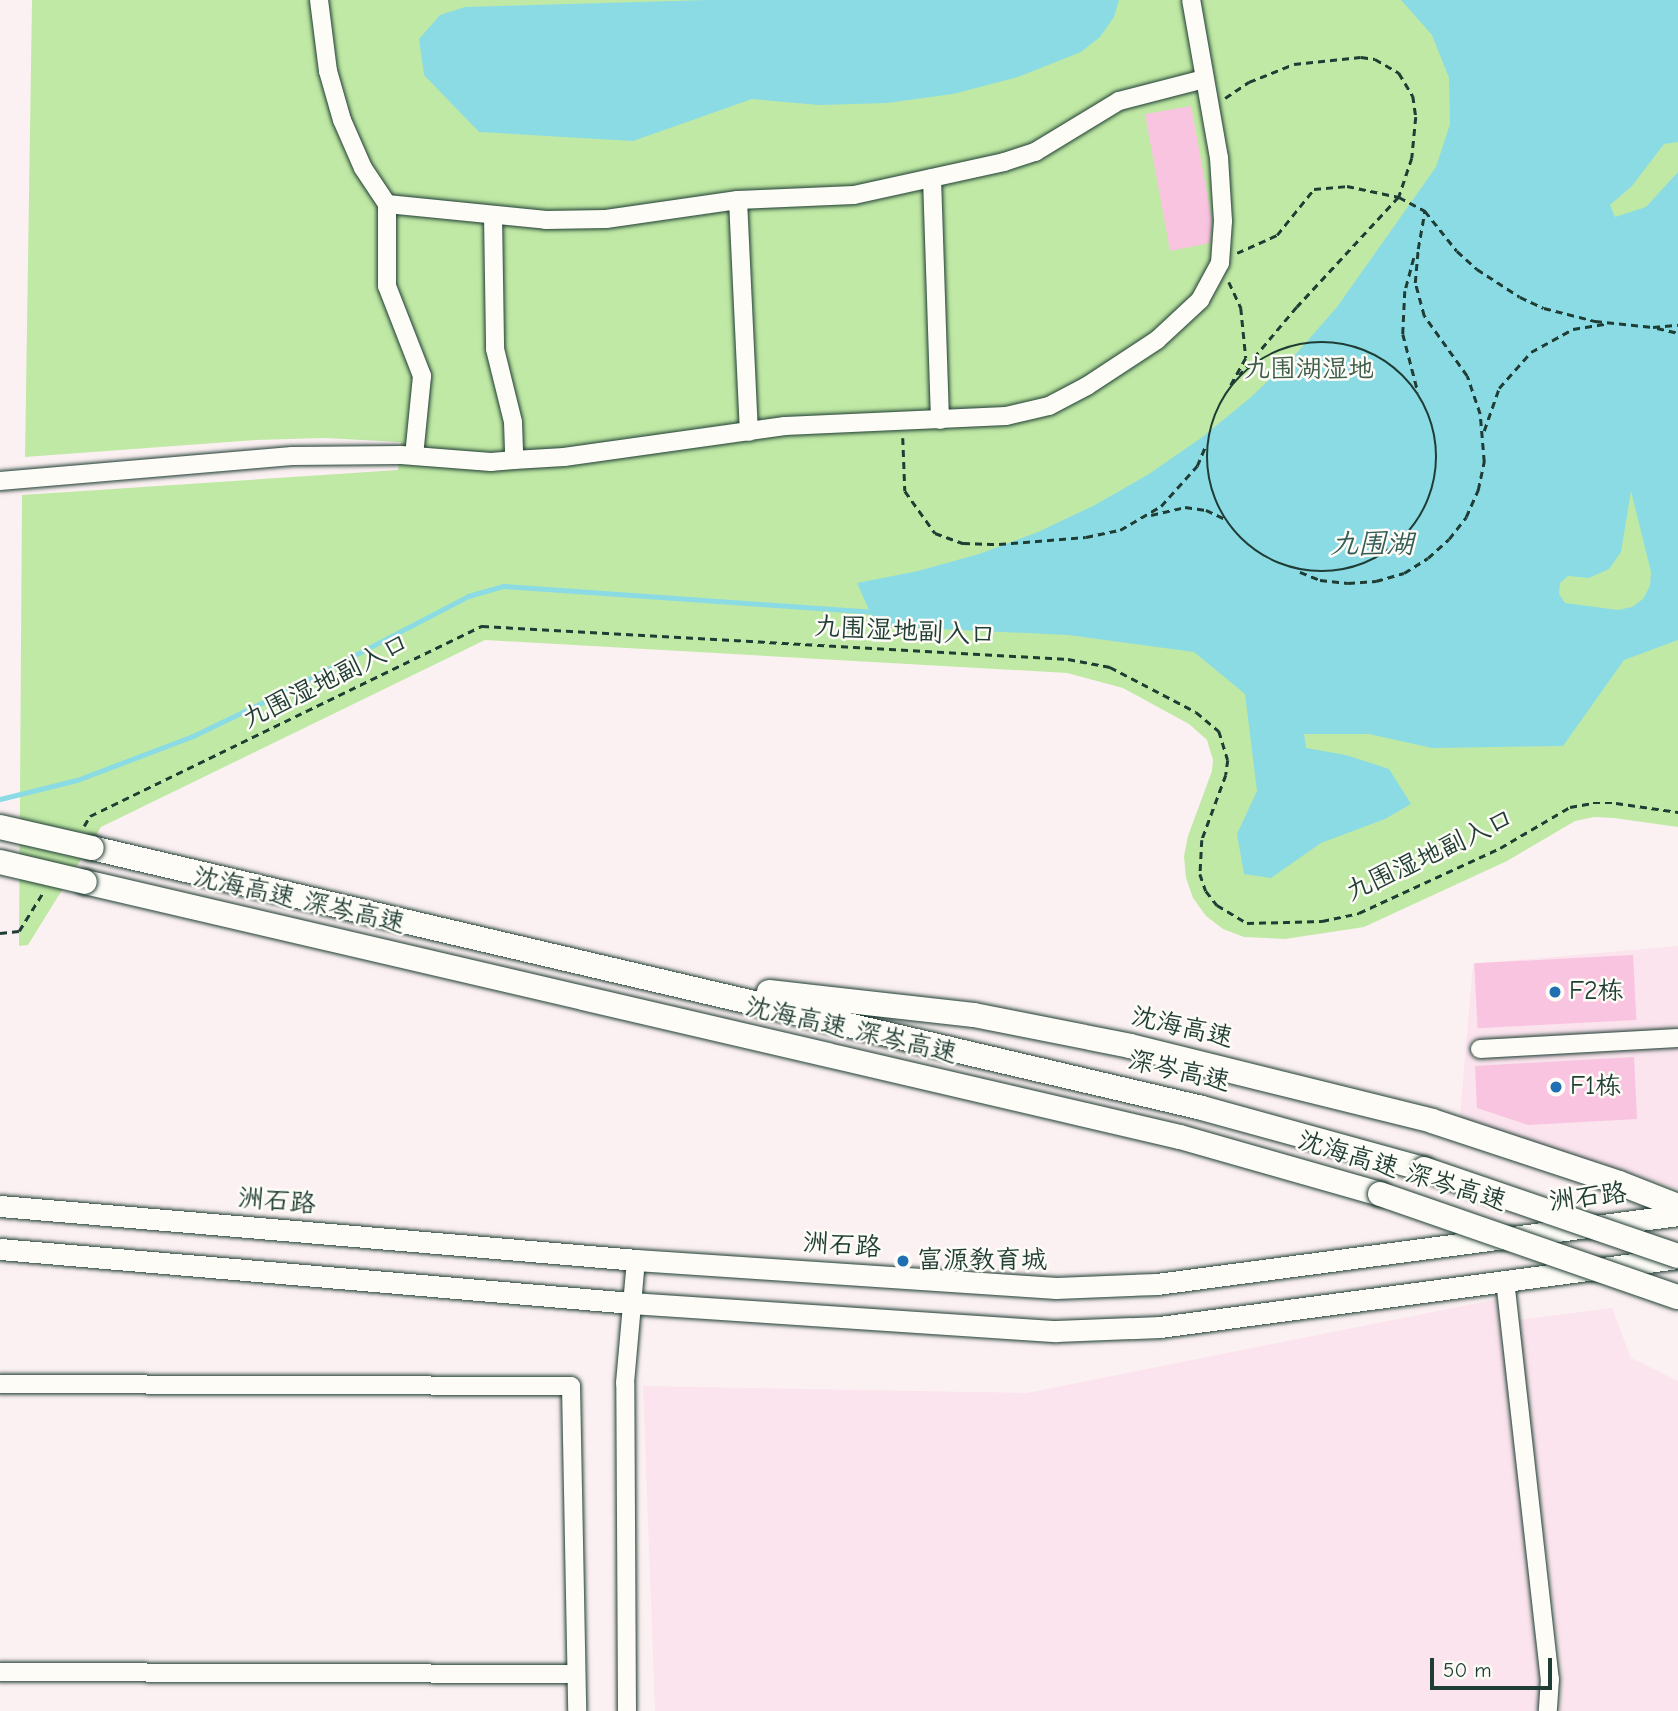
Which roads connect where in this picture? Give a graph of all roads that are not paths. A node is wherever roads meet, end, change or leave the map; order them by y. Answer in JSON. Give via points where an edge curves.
{"nodes":[{"id":1,"x":319,"y":0,"type":"edge"},
{"id":2,"x":1191,"y":0,"type":"edge"},
{"id":3,"x":1204,"y":79,"type":"junction"},
{"id":4,"x":932,"y":178,"type":"junction"},
{"id":5,"x":738,"y":200,"type":"junction"},
{"id":6,"x":387,"y":204,"type":"junction"},
{"id":7,"x":493,"y":215,"type":"junction"},
{"id":8,"x":940,"y":420,"type":"junction"},
{"id":9,"x":749,"y":432,"type":"junction"},
{"id":10,"x":414,"y":456,"type":"junction"},
{"id":11,"x":514,"y":460,"type":"junction"},
{"id":12,"x":0,"y":481,"type":"edge"},
{"id":13,"x":0,"y":827,"type":"edge"},
{"id":14,"x":0,"y":862,"type":"edge"},
{"id":15,"x":657,"y":980,"type":"junction"},
{"id":16,"x":1678,"y":1038,"type":"edge"},
{"id":17,"x":1480,"y":1049,"type":"dead end"},
{"id":18,"x":0,"y":1206,"type":"edge"},
{"id":19,"x":1678,"y":1206,"type":"edge"},
{"id":20,"x":1678,"y":1215,"type":"edge"},
{"id":21,"x":0,"y":1249,"type":"edge"},
{"id":22,"x":1678,"y":1257,"type":"edge"},
{"id":23,"x":636,"y":1260,"type":"junction"},
{"id":24,"x":1505,"y":1280,"type":"junction"},
{"id":25,"x":1678,"y":1297,"type":"edge"},
{"id":26,"x":631,"y":1303,"type":"junction"},
{"id":27,"x":0,"y":1384,"type":"edge"},
{"id":28,"x":0,"y":1672,"type":"edge"},
{"id":29,"x":576,"y":1674,"type":"junction"},
{"id":30,"x":577,"y":1711,"type":"edge"},
{"id":31,"x":627,"y":1711,"type":"edge"},
{"id":32,"x":1548,"y":1711,"type":"edge"}],
"edges":[{"from":1,"to":6,"type":"street","via":[[328,71],[342,120],[363,168]]},
{"from":2,"to":3,"type":"street"},
{"from":3,"to":4,"type":"street","via":[[1119,101],[1035,152]]},
{"from":3,"to":8,"type":"street","via":[[1219,158],[1223,221],[1220,263],[1200,300],[1157,340],[1049,406],[1006,416]]},
{"from":4,"to":5,"type":"street","via":[[853,195]]},
{"from":4,"to":8,"type":"street"},
{"from":5,"to":7,"type":"street","via":[[606,219]]},
{"from":5,"to":9,"type":"street"},
{"from":6,"to":7,"type":"street"},
{"from":6,"to":10,"type":"street","via":[[387,286],[422,376]]},
{"from":7,"to":11,"type":"street","via":[[495,349],[513,422]]},
{"from":8,"to":9,"type":"street","via":[[785,426]]},
{"from":9,"to":11,"type":"street"},
{"from":10,"to":11,"type":"street"},
{"from":10,"to":12,"type":"street","via":[[292,456]]},
{"from":13,"to":15,"type":"highway","name":"沈海高速 深岑高速","bridge":true,"via":[[88,838]]},
{"from":14,"to":25,"type":"highway","name":"沈海高速 深岑高速","bridge":true,"via":[[1180,1137],[1380,1194]]},
{"from":15,"to":19,"type":"highway","name":"沈海高速","via":[[974,1015],[1130,1046],[1432,1121]]},
{"from":15,"to":22,"type":"highway","name":"深岑高速","bridge":true,"via":[[1272,1125],[1424,1169]]},
{"from":16,"to":17,"type":"street"},
{"from":18,"to":23,"type":"main road","name":"洲石路"},
{"from":20,"to":23,"type":"main road","name":"洲石路","via":[[1157,1284],[1056,1288]]},
{"from":21,"to":26,"type":"main road"},
{"from":22,"to":24,"type":"main road"},
{"from":23,"to":26,"type":"street"},
{"from":24,"to":26,"type":"main road","via":[[1160,1326],[1056,1331]]},
{"from":24,"to":32,"type":"street","via":[[1550,1678]]},
{"from":26,"to":31,"type":"street","via":[[625,1383]]},
{"from":27,"to":29,"type":"street","via":[[571,1386]]},
{"from":28,"to":29,"type":"street"},
{"from":29,"to":30,"type":"street"}]}
